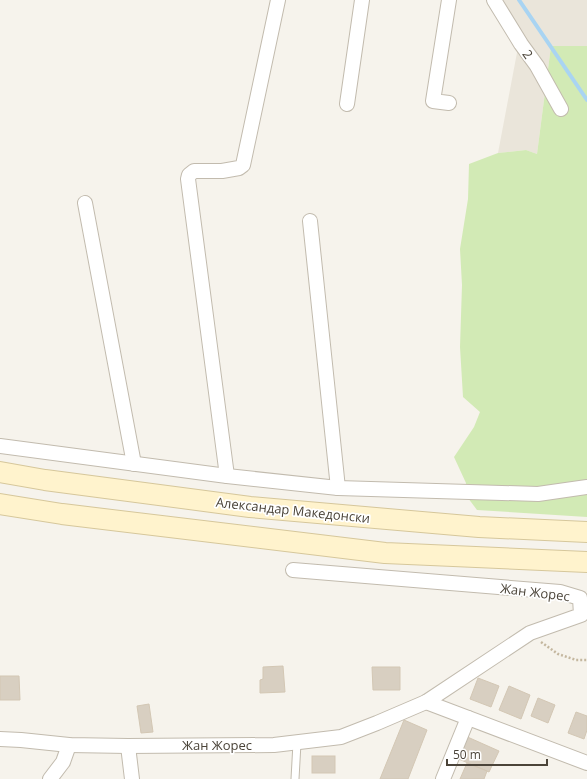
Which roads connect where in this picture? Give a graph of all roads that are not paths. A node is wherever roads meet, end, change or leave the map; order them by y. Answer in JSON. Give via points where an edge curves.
{"nodes":[{"id":1,"x":278,"y":0,"type":"edge"},
{"id":2,"x":362,"y":0,"type":"edge"},
{"id":3,"x":449,"y":0,"type":"edge"},
{"id":4,"x":494,"y":0,"type":"edge"},
{"id":5,"x":449,"y":103,"type":"dead end"},
{"id":6,"x":347,"y":104,"type":"dead end"},
{"id":7,"x":561,"y":109,"type":"dead end"},
{"id":8,"x":85,"y":202,"type":"dead end"},
{"id":9,"x":310,"y":221,"type":"dead end"},
{"id":10,"x":0,"y":446,"type":"edge"},
{"id":11,"x":134,"y":464,"type":"junction"},
{"id":12,"x":0,"y":472,"type":"edge"},
{"id":13,"x":227,"y":476,"type":"junction"},
{"id":14,"x":587,"y":487,"type":"edge"},
{"id":15,"x":338,"y":488,"type":"junction"},
{"id":16,"x":0,"y":504,"type":"edge"},
{"id":17,"x":587,"y":532,"type":"edge"},
{"id":18,"x":587,"y":562,"type":"edge"},
{"id":19,"x":293,"y":570,"type":"dead end"},
{"id":20,"x":426,"y":702,"type":"junction"},
{"id":21,"x":468,"y":718,"type":"junction"},
{"id":22,"x":0,"y":739,"type":"edge"},
{"id":23,"x":296,"y":743,"type":"junction"},
{"id":24,"x":69,"y":745,"type":"junction"},
{"id":25,"x":128,"y":746,"type":"junction"},
{"id":26,"x":587,"y":763,"type":"edge"},
{"id":27,"x":50,"y":779,"type":"edge"},
{"id":28,"x":132,"y":779,"type":"edge"},
{"id":29,"x":295,"y":779,"type":"edge"},
{"id":30,"x":443,"y":779,"type":"edge"}],
"edges":[{"from":1,"to":13,"type":"street","via":[[243,165],[222,171],[194,171],[188,179]]},
{"from":2,"to":6,"type":"street"},
{"from":3,"to":5,"type":"street","via":[[433,101]]},
{"from":4,"to":7,"type":"street","name":"2","via":[[537,66]]},
{"from":8,"to":11,"type":"street"},
{"from":9,"to":15,"type":"street"},
{"from":10,"to":11,"type":"street"},
{"from":11,"to":13,"type":"street"},
{"from":12,"to":17,"type":"street","name":"Александар Македонски","via":[[250,507],[479,527]]},
{"from":13,"to":15,"type":"street"},
{"from":14,"to":15,"type":"street","via":[[538,494]]},
{"from":16,"to":18,"type":"street","via":[[62,514],[385,553]]},
{"from":19,"to":20,"type":"street","name":"Жан Жорес","via":[[560,592],[580,598],[581,615],[530,633]]},
{"from":20,"to":21,"type":"street"},
{"from":20,"to":23,"type":"street","name":"Жан Жорес","via":[[341,737]]},
{"from":21,"to":26,"type":"street"},
{"from":21,"to":30,"type":"street"},
{"from":22,"to":24,"type":"street","name":"Жан Жорес"},
{"from":23,"to":25,"type":"street","name":"Жан Жорес"},
{"from":23,"to":29,"type":"lane"},
{"from":24,"to":25,"type":"street","name":"Жан Жорес"},
{"from":24,"to":27,"type":"street","via":[[63,762]]},
{"from":25,"to":28,"type":"street"}]}
